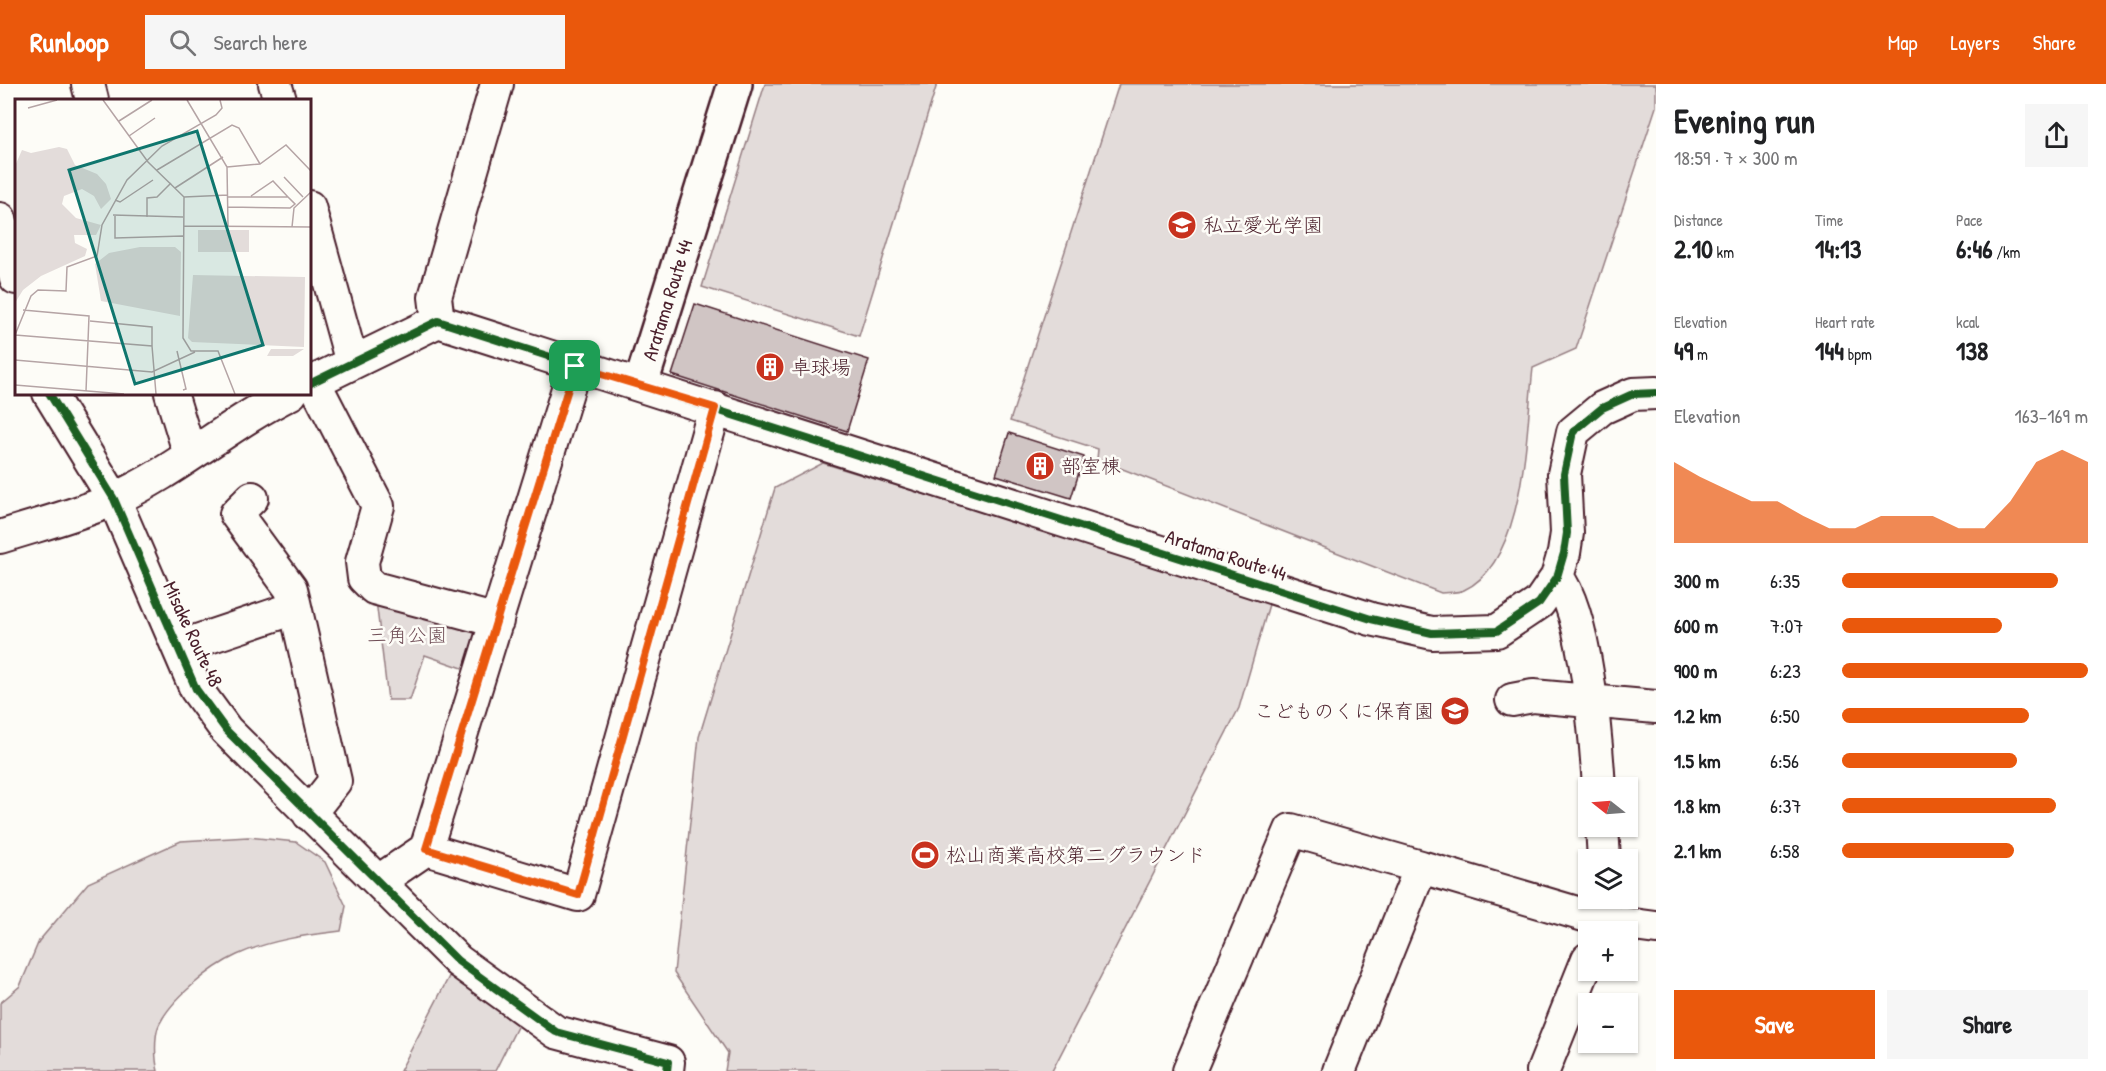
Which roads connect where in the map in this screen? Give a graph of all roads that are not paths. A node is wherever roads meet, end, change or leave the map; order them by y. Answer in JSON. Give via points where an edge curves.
{"nodes":[{"id":1,"x":88,"y":84,"type":"edge"},
{"id":2,"x":275,"y":84,"type":"edge"},
{"id":3,"x":497,"y":84,"type":"edge"},
{"id":4,"x":735,"y":84,"type":"edge"},
{"id":5,"x":92,"y":99,"type":"edge"},
{"id":6,"x":280,"y":99,"type":"edge"},
{"id":7,"x":310,"y":211,"type":"edge"},
{"id":8,"x":0,"y":219,"type":"edge"},
{"id":9,"x":15,"y":274,"type":"edge"},
{"id":10,"x":438,"y":321,"type":"junction"},
{"id":11,"x":352,"y":363,"type":"junction"},
{"id":12,"x":575,"y":366,"type":"junction"},
{"id":13,"x":310,"y":384,"type":"edge"},
{"id":14,"x":641,"y":384,"type":"junction"},
{"id":15,"x":1656,"y":393,"type":"edge"},
{"id":16,"x":50,"y":394,"type":"edge"},
{"id":17,"x":171,"y":394,"type":"edge"},
{"id":18,"x":289,"y":394,"type":"edge"},
{"id":19,"x":310,"y":394,"type":"edge"},
{"id":20,"x":715,"y":408,"type":"junction"},
{"id":21,"x":190,"y":455,"type":"junction"},
{"id":22,"x":252,"y":498,"type":"dead end"},
{"id":23,"x":114,"y":499,"type":"junction"},
{"id":24,"x":0,"y":537,"type":"edge"},
{"id":25,"x":1557,"y":577,"type":"junction"},
{"id":26,"x":295,"y":608,"type":"junction"},
{"id":27,"x":497,"y":621,"type":"junction"},
{"id":28,"x":179,"y":647,"type":"junction"},
{"id":29,"x":1512,"y":700,"type":"dead end"},
{"id":30,"x":1592,"y":702,"type":"junction"},
{"id":31,"x":1656,"y":707,"type":"edge"},
{"id":32,"x":1598,"y":777,"type":"edge"},
{"id":33,"x":309,"y":814,"type":"junction"},
{"id":34,"x":426,"y":849,"type":"junction"},
{"id":35,"x":1421,"y":867,"type":"junction"},
{"id":36,"x":379,"y":881,"type":"junction"},
{"id":37,"x":1603,"y":917,"type":"edge"},
{"id":38,"x":1656,"y":928,"type":"edge"},
{"id":39,"x":1579,"y":981,"type":"edge"},
{"id":40,"x":667,"y":1071,"type":"edge"},
{"id":41,"x":1189,"y":1071,"type":"edge"},
{"id":42,"x":1339,"y":1071,"type":"edge"},
{"id":43,"x":1543,"y":1071,"type":"edge"}],
"edges":[{"from":1,"to":5,"type":"street"},
{"from":2,"to":6,"type":"street"},
{"from":3,"to":10,"type":"street","via":[[435,297]]},
{"from":4,"to":14,"type":"street","name":"Aratama Route 44"},
{"from":7,"to":11,"type":"street"},
{"from":8,"to":9,"type":"street"},
{"from":10,"to":11,"type":"street"},
{"from":10,"to":12,"type":"street"},
{"from":11,"to":13,"type":"street"},
{"from":12,"to":14,"type":"street"},
{"from":12,"to":27,"type":"street"},
{"from":14,"to":20,"type":"street","name":"Aratama Route 44"},
{"from":15,"to":25,"type":"street","name":"Aratama Route 44","via":[[1633,394],[1602,408],[1573,432],[1564,474],[1567,532]]},
{"from":16,"to":23,"type":"street","name":"Misake Route 48"},
{"from":17,"to":21,"type":"street"},
{"from":18,"to":21,"type":"street","via":[[260,408]]},
{"from":19,"to":27,"type":"street","via":[[378,506],[362,562],[364,578],[374,588]]},
{"from":20,"to":25,"type":"street","name":"Aratama Route 44","via":[[1371,619],[1432,633],[1497,631],[1539,603]]},
{"from":20,"to":34,"type":"street","via":[[578,895]]},
{"from":21,"to":23,"type":"street"},
{"from":22,"to":26,"type":"street","via":[[236,514],[291,589]]},
{"from":23,"to":24,"type":"street"},
{"from":23,"to":28,"type":"street","name":"Misake Route 48"},
{"from":25,"to":30,"type":"street","via":[[1573,607]]},
{"from":26,"to":28,"type":"street"},
{"from":26,"to":33,"type":"street","via":[[335,781]]},
{"from":27,"to":34,"type":"street"},
{"from":28,"to":33,"type":"street","name":"Misake Route 48","via":[[196,689],[226,730]]},
{"from":29,"to":30,"type":"street","via":[[1533,696]]},
{"from":30,"to":31,"type":"street"},
{"from":30,"to":32,"type":"street"},
{"from":33,"to":36,"type":"street","name":"Misake Route 48"},
{"from":34,"to":36,"type":"street"},
{"from":35,"to":37,"type":"street"},
{"from":35,"to":41,"type":"street","via":[[1291,830]]},
{"from":35,"to":42,"type":"street"},
{"from":36,"to":40,"type":"street","name":"Misake Route 48","via":[[458,961],[556,1032],[668,1062]]},
{"from":37,"to":38,"type":"street"},
{"from":39,"to":43,"type":"street"}]}
